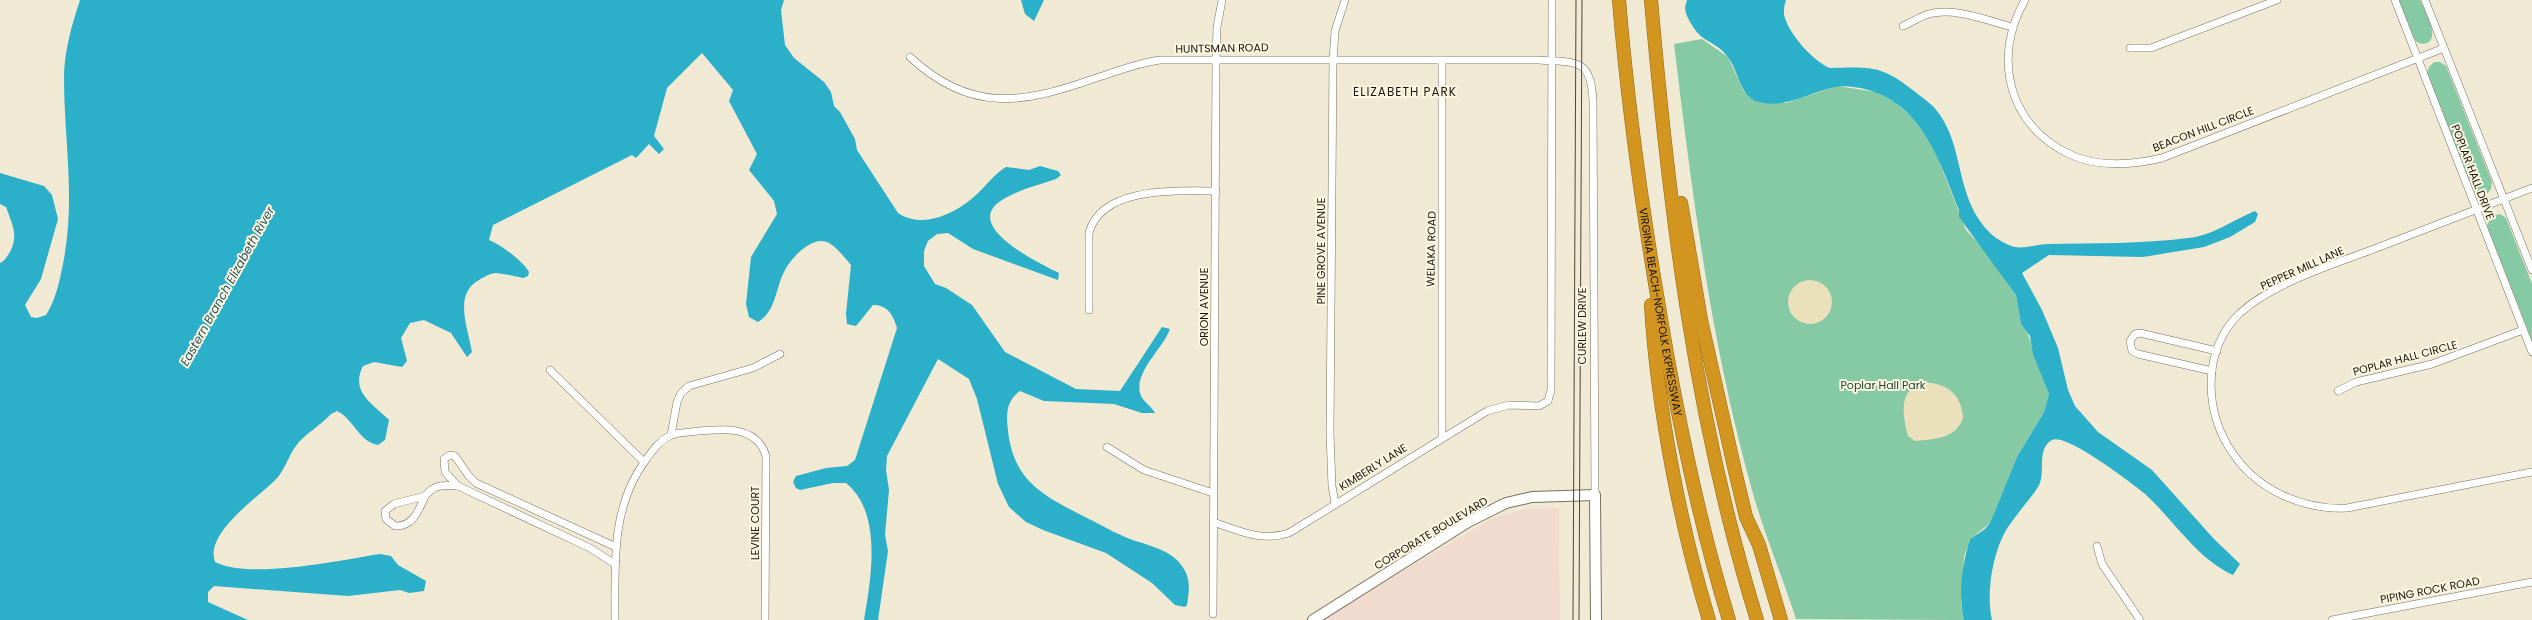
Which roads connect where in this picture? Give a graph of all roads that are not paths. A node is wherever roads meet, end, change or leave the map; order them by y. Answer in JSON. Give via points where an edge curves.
{"nodes":[{"id":1,"x":1222,"y":0,"type":"edge"},
{"id":2,"x":1345,"y":0,"type":"edge"},
{"id":3,"x":1552,"y":0,"type":"edge"},
{"id":4,"x":1619,"y":0,"type":"edge"},
{"id":5,"x":1651,"y":0,"type":"edge"},
{"id":6,"x":2025,"y":0,"type":"edge"},
{"id":7,"x":2277,"y":0,"type":"edge"},
{"id":8,"x":2395,"y":0,"type":"edge"},
{"id":9,"x":2425,"y":0,"type":"edge"},
{"id":10,"x":1903,"y":26,"type":"dead end"},
{"id":11,"x":2012,"y":27,"type":"junction"},
{"id":12,"x":2130,"y":48,"type":"dead end"},
{"id":13,"x":2444,"y":48,"type":"junction"},
{"id":14,"x":910,"y":57,"type":"dead end"},
{"id":15,"x":2416,"y":58,"type":"junction"},
{"id":16,"x":1216,"y":60,"type":"junction"},
{"id":17,"x":1333,"y":60,"type":"junction"},
{"id":18,"x":1442,"y":60,"type":"junction"},
{"id":19,"x":1552,"y":61,"type":"junction"},
{"id":20,"x":1660,"y":86,"type":"junction"},
{"id":21,"x":2532,"y":188,"type":"edge"},
{"id":22,"x":1216,"y":190,"type":"junction"},
{"id":23,"x":2504,"y":198,"type":"junction"},
{"id":24,"x":2476,"y":209,"type":"junction"},
{"id":25,"x":1647,"y":235,"type":"junction"},
{"id":26,"x":2532,"y":270,"type":"edge"},
{"id":27,"x":1089,"y":310,"type":"dead end"},
{"id":28,"x":2523,"y":330,"type":"junction"},
{"id":29,"x":2216,"y":351,"type":"junction"},
{"id":30,"x":2532,"y":352,"type":"edge"},
{"id":31,"x":780,"y":354,"type":"dead end"},
{"id":32,"x":550,"y":370,"type":"dead end"},
{"id":33,"x":2212,"y":371,"type":"junction"},
{"id":34,"x":2338,"y":391,"type":"dead end"},
{"id":35,"x":671,"y":435,"type":"junction"},
{"id":36,"x":1442,"y":438,"type":"junction"},
{"id":37,"x":1107,"y":447,"type":"dead end"},
{"id":38,"x":644,"y":462,"type":"junction"},
{"id":39,"x":2532,"y":472,"type":"edge"},
{"id":40,"x":458,"y":486,"type":"junction"},
{"id":41,"x":1213,"y":493,"type":"junction"},
{"id":42,"x":1595,"y":494,"type":"junction"},
{"id":43,"x":425,"y":496,"type":"junction"},
{"id":44,"x":1335,"y":504,"type":"junction"},
{"id":45,"x":1213,"y":522,"type":"junction"},
{"id":46,"x":2097,"y":546,"type":"dead end"},
{"id":47,"x":616,"y":547,"type":"junction"},
{"id":48,"x":615,"y":564,"type":"junction"},
{"id":49,"x":2532,"y":582,"type":"edge"},
{"id":50,"x":1213,"y":614,"type":"dead end"},
{"id":51,"x":615,"y":620,"type":"edge"},
{"id":52,"x":765,"y":620,"type":"edge"},
{"id":53,"x":1313,"y":620,"type":"edge"},
{"id":54,"x":1596,"y":620,"type":"edge"},
{"id":55,"x":1709,"y":620,"type":"edge"},
{"id":56,"x":1729,"y":620,"type":"edge"},
{"id":57,"x":1757,"y":620,"type":"edge"},
{"id":58,"x":1781,"y":620,"type":"edge"},
{"id":59,"x":2140,"y":620,"type":"edge"},
{"id":60,"x":2332,"y":620,"type":"edge"}],
"edges":[{"from":1,"to":16,"type":"street","name":"ORION AVENUE","via":[[1217,27]]},
{"from":2,"to":17,"type":"street","name":"PINE GROVE AVENUE","via":[[1335,31]]},
{"from":3,"to":19,"type":"street"},
{"from":4,"to":25,"type":"highway","name":"VIRGINIA BEACH-NORFOLK EXPRESSWAY","via":[[1628,96]]},
{"from":5,"to":20,"type":"highway"},
{"from":6,"to":11,"type":"street","name":"BEACON HILL CIRCLE"},
{"from":7,"to":12,"type":"street","via":[[2151,48]]},
{"from":8,"to":15,"type":"street","name":"POPLAR HALL DRIVE"},
{"from":9,"to":13,"type":"street","name":"POPLAR HALL DRIVE"},
{"from":10,"to":11,"type":"street","via":[[1926,15],[1945,13],[1975,17]]},
{"from":11,"to":15,"type":"street","name":"BEACON HILL CIRCLE","via":[[2008,44],[2008,75],[2017,105],[2023,114],[2044,137],[2070,154],[2115,164],[2162,158]]},
{"from":13,"to":15,"type":"street","name":"BEACON HILL CIRCLE"},
{"from":13,"to":23,"type":"street","name":"POPLAR HALL DRIVE"},
{"from":14,"to":16,"type":"street","name":"HUNTSMAN ROAD","via":[[933,76],[966,94],[1001,99],[1041,95],[1143,62]]},
{"from":15,"to":24,"type":"street","name":"POPLAR HALL DRIVE"},
{"from":16,"to":17,"type":"street","name":"HUNTSMAN ROAD"},
{"from":16,"to":22,"type":"street","name":"ORION AVENUE"},
{"from":17,"to":18,"type":"street","name":"HUNTSMAN ROAD"},
{"from":17,"to":44,"type":"street","name":"PINE GROVE AVENUE","via":[[1330,433]]},
{"from":18,"to":19,"type":"street","name":"HUNTSMAN ROAD"},
{"from":18,"to":36,"type":"street","name":"WELAKA ROAD"},
{"from":19,"to":36,"type":"street","name":"KIMBERLY LANE","via":[[1550,397],[1544,404],[1498,407],[1487,411]]},
{"from":19,"to":42,"type":"street","name":"CURLEW DRIVE","via":[[1582,65],[1590,77],[1592,87]]},
{"from":20,"to":57,"type":"highway","via":[[1680,260],[1697,365],[1722,485]]},
{"from":20,"to":58,"type":"highway","via":[[1715,384],[1746,517],[1759,545]]},
{"from":21,"to":23,"type":"street","name":"PEPPER MILL LANE"},
{"from":22,"to":27,"type":"street","via":[[1145,194],[1107,206],[1100,211],[1091,223],[1089,233]]},
{"from":22,"to":41,"type":"street","name":"ORION AVENUE"},
{"from":23,"to":24,"type":"street","name":"PEPPER MILL LANE"},
{"from":23,"to":26,"type":"street","name":"POPLAR HALL DRIVE"},
{"from":24,"to":28,"type":"street","name":"POPLAR HALL DRIVE"},
{"from":24,"to":29,"type":"street","name":"PEPPER MILL LANE","via":[[2344,260],[2268,294],[2240,314],[2222,337]]},
{"from":25,"to":55,"type":"highway","via":[[1652,331],[1668,434],[1689,542]]},
{"from":25,"to":56,"type":"highway","name":"VIRGINIA BEACH-NORFOLK EXPRESSWAY","via":[[1685,449]]},
{"from":28,"to":30,"type":"street","name":"POPLAR HALL DRIVE"},
{"from":28,"to":34,"type":"street","name":"POPLAR HALL CIRCLE","via":[[2432,364],[2356,382]]},
{"from":29,"to":33,"type":"street","name":"PEPPER MILL LANE"},
{"from":29,"to":33,"type":"street","via":[[2140,333],[2132,337],[2130,342],[2132,351],[2138,354]]},
{"from":31,"to":35,"type":"street","via":[[753,368],[689,386],[681,392],[677,402]]},
{"from":32,"to":38,"type":"street"},
{"from":33,"to":39,"type":"street","name":"PEPPER MILL LANE","via":[[2211,394],[2215,416],[2226,443],[2235,456],[2259,481],[2305,504],[2347,508]]},
{"from":35,"to":38,"type":"street","via":[[656,446]]},
{"from":35,"to":52,"type":"street","name":"LEVINE COURT","via":[[731,430],[749,434],[761,444],[766,456]]},
{"from":36,"to":44,"type":"street","name":"KIMBERLY LANE"},
{"from":37,"to":41,"type":"street","via":[[1144,470]]},
{"from":38,"to":47,"type":"street","via":[[620,512]]},
{"from":40,"to":43,"type":"street","via":[[438,485]]},
{"from":40,"to":47,"type":"street","via":[[445,472],[444,459],[450,455],[459,460],[476,483]]},
{"from":40,"to":48,"type":"street","via":[[590,548]]},
{"from":41,"to":45,"type":"street","name":"ORION AVENUE"},
{"from":42,"to":53,"type":"street","name":"CORPORATE BOULEVARD","via":[[1532,497],[1493,508]]},
{"from":42,"to":54,"type":"street","name":"CURLEW DRIVE"},
{"from":43,"to":43,"type":"street","via":[[418,512],[407,524],[394,526],[386,519],[385,511],[394,504]]},
{"from":44,"to":45,"type":"street","name":"KIMBERLY LANE","via":[[1289,532],[1277,536],[1256,536]]},
{"from":45,"to":50,"type":"street","name":"ORION AVENUE"},
{"from":46,"to":59,"type":"street","via":[[2102,564]]},
{"from":47,"to":48,"type":"street"},
{"from":48,"to":51,"type":"street"},
{"from":49,"to":60,"type":"street","name":"PIPING ROCK ROAD"}]}
